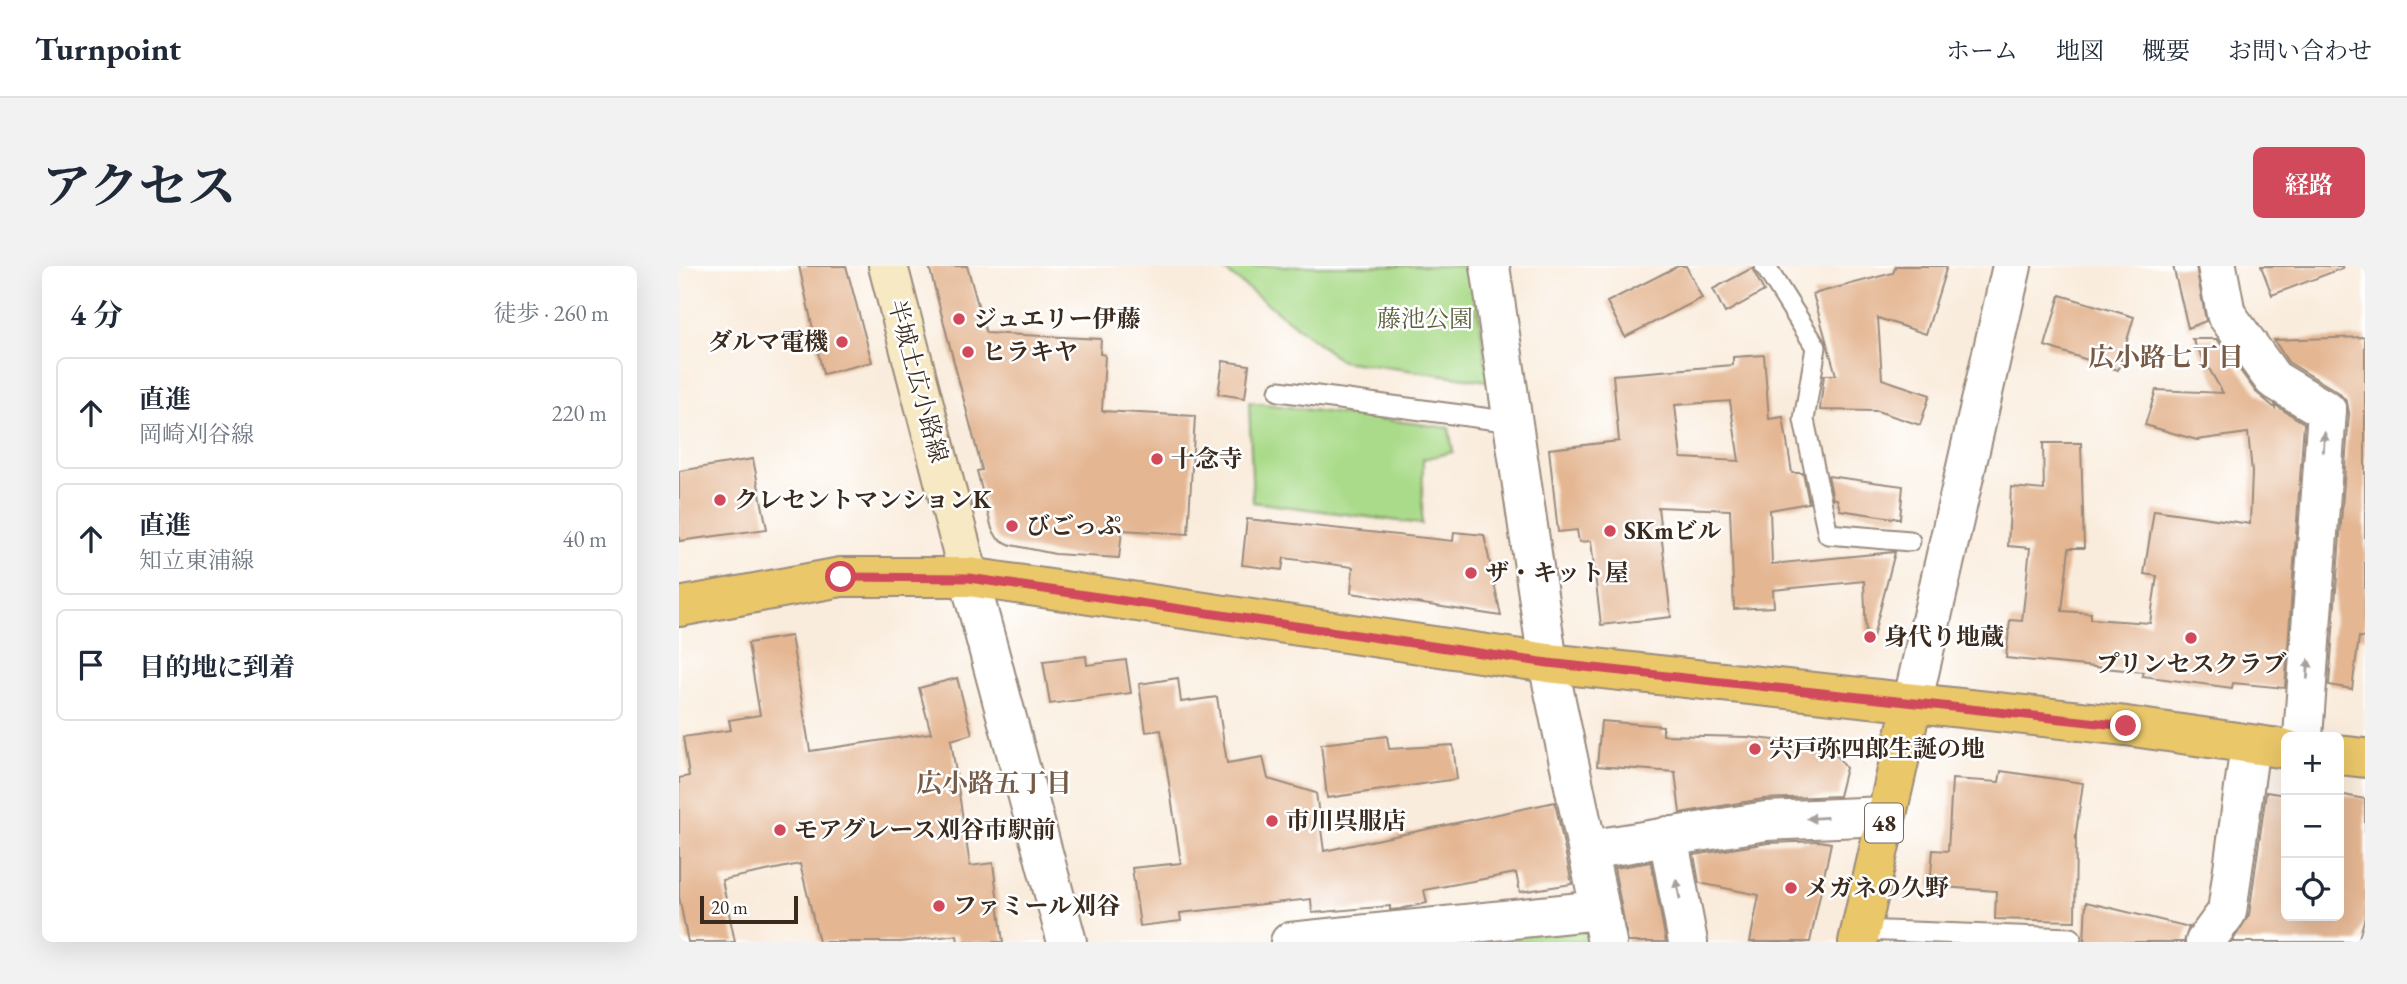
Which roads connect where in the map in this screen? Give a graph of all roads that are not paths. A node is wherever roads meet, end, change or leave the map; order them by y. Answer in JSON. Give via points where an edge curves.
{"nodes":[{"id":1,"x":888,"y":266,"type":"edge"},
{"id":2,"x":1490,"y":266,"type":"edge"},
{"id":3,"x":1765,"y":266,"type":"edge"},
{"id":4,"x":2013,"y":266,"type":"edge"},
{"id":5,"x":2217,"y":266,"type":"edge"},
{"id":6,"x":1279,"y":391,"type":"dead end"},
{"id":7,"x":1513,"y":422,"type":"junction"},
{"id":8,"x":1910,"y":541,"type":"dead end"},
{"id":9,"x":969,"y":578,"type":"junction"},
{"id":10,"x":679,"y":607,"type":"edge"},
{"id":11,"x":1548,"y":663,"type":"junction"},
{"id":12,"x":1912,"y":704,"type":"junction"},
{"id":13,"x":2303,"y":732,"type":"edge"},
{"id":14,"x":2268,"y":747,"type":"edge"},
{"id":15,"x":2344,"y":756,"type":"edge"},
{"id":16,"x":2365,"y":758,"type":"edge"},
{"id":17,"x":1886,"y":816,"type":"junction"},
{"id":18,"x":1668,"y":836,"type":"junction"},
{"id":19,"x":1588,"y":850,"type":"junction"},
{"id":20,"x":1603,"y":926,"type":"edge"},
{"id":21,"x":1859,"y":936,"type":"edge"},
{"id":22,"x":2071,"y":938,"type":"dead end"},
{"id":23,"x":1067,"y":942,"type":"edge"},
{"id":24,"x":1290,"y":942,"type":"edge"},
{"id":25,"x":1688,"y":942,"type":"edge"},
{"id":26,"x":2204,"y":942,"type":"edge"}],
"edges":[{"from":1,"to":9,"type":"main road","name":"半城土広小路線"},
{"from":2,"to":7,"type":"street"},
{"from":3,"to":8,"type":"lane","via":[[1817,347],[1804,420],[1828,534]]},
{"from":4,"to":12,"type":"street"},
{"from":13,"to":5,"type":"street","one_way":true,"via":[[2327,411],[2273,379],[2226,314]]},
{"from":6,"to":7,"type":"lane"},
{"from":7,"to":11,"type":"street"},
{"from":9,"to":10,"type":"main road","via":[[841,577]]},
{"from":9,"to":11,"type":"main road"},
{"from":9,"to":23,"type":"street"},
{"from":11,"to":12,"type":"main road"},
{"from":11,"to":19,"type":"street"},
{"from":12,"to":14,"type":"main road","via":[[2126,726]]},
{"from":12,"to":17,"type":"main road","number":"48"},
{"from":14,"to":26,"type":"street","via":[[2227,912]]},
{"from":15,"to":16,"type":"main road"},
{"from":17,"to":18,"type":"street","one_way":true,"via":[[1766,821]]},
{"from":17,"to":21,"type":"main road","number":"48"},
{"from":18,"to":19,"type":"street"},
{"from":25,"to":18,"type":"street","one_way":true},
{"from":19,"to":20,"type":"street"},
{"from":20,"to":24,"type":"street"},
{"from":21,"to":22,"type":"lane"}]}
